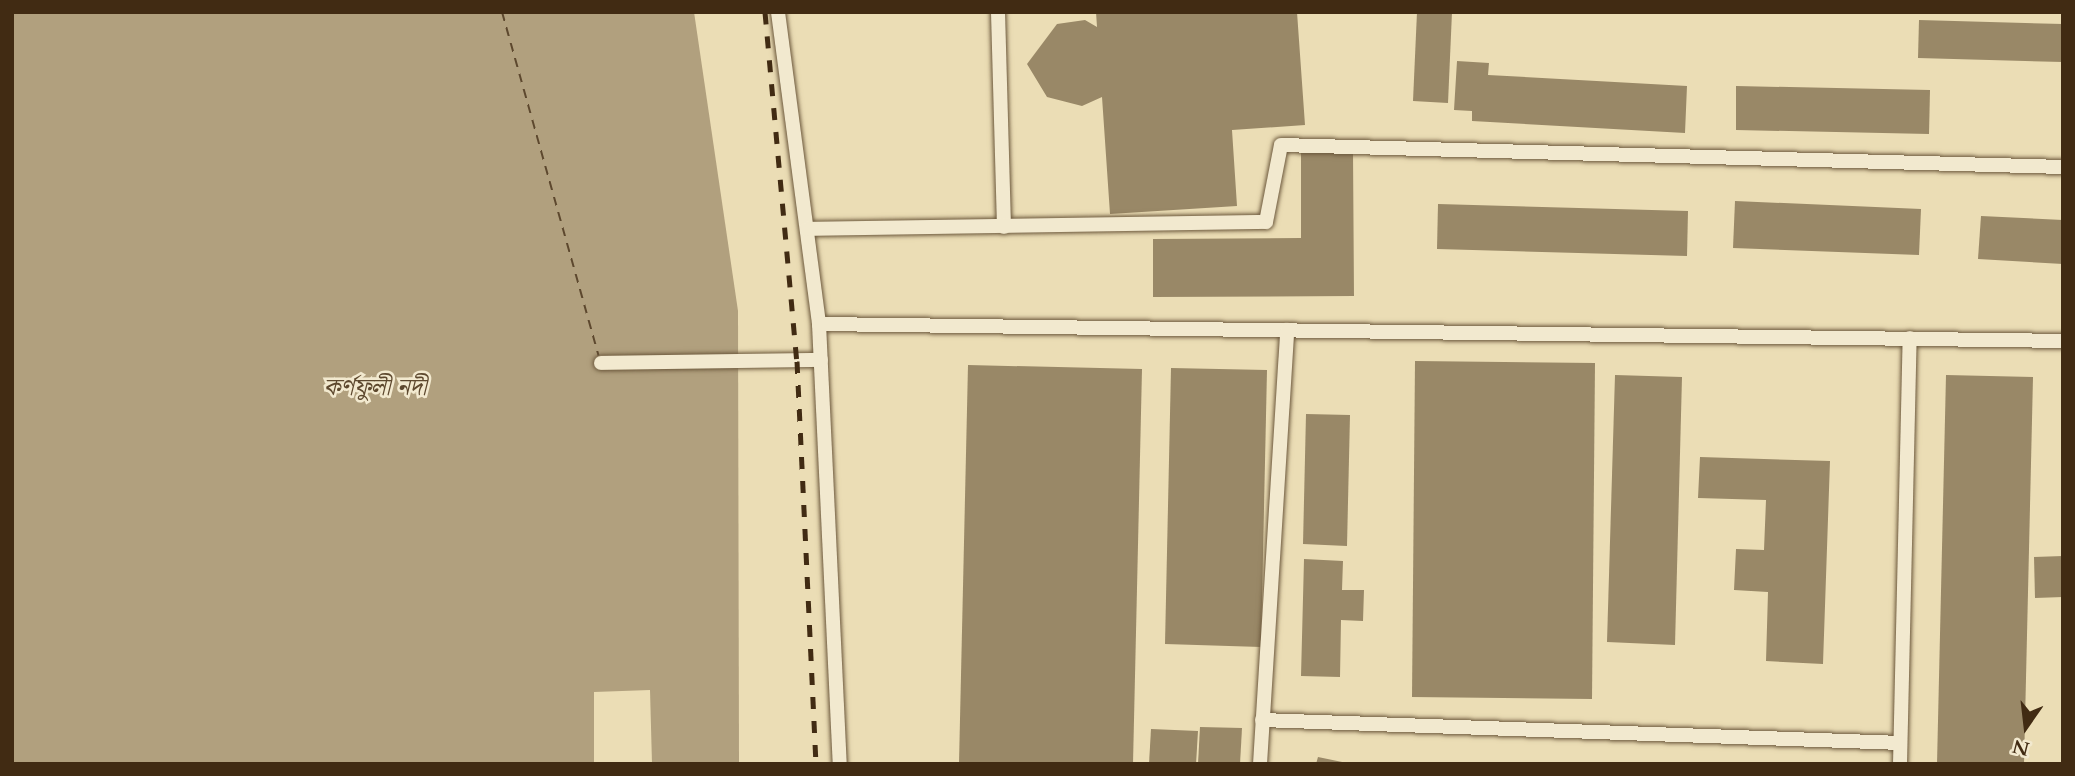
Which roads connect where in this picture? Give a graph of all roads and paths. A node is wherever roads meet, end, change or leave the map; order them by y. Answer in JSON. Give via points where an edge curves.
{"nodes":[{"id":1,"x":778,"y":12,"type":"edge"},
{"id":2,"x":998,"y":12,"type":"edge"},
{"id":3,"x":2063,"y":167,"type":"edge"},
{"id":4,"x":1004,"y":227,"type":"junction"},
{"id":5,"x":807,"y":229,"type":"junction"},
{"id":6,"x":819,"y":324,"type":"junction"},
{"id":7,"x":1287,"y":330,"type":"junction"},
{"id":8,"x":1910,"y":338,"type":"junction"},
{"id":9,"x":2063,"y":341,"type":"edge"},
{"id":10,"x":821,"y":360,"type":"junction"},
{"id":11,"x":601,"y":363,"type":"dead end"},
{"id":12,"x":1262,"y":720,"type":"junction"},
{"id":13,"x":1900,"y":743,"type":"junction"},
{"id":14,"x":840,"y":764,"type":"edge"},
{"id":15,"x":1260,"y":764,"type":"edge"},
{"id":16,"x":1900,"y":764,"type":"edge"}],
"edges":[{"from":1,"to":5,"type":"lane"},
{"from":2,"to":4,"type":"lane"},
{"from":3,"to":4,"type":"lane","via":[[1281,145],[1266,222]]},
{"from":4,"to":5,"type":"lane"},
{"from":5,"to":6,"type":"lane"},
{"from":6,"to":7,"type":"lane"},
{"from":6,"to":10,"type":"lane"},
{"from":7,"to":8,"type":"lane"},
{"from":7,"to":12,"type":"lane"},
{"from":8,"to":9,"type":"lane"},
{"from":8,"to":13,"type":"lane"},
{"from":10,"to":11,"type":"lane"},
{"from":10,"to":14,"type":"lane"},
{"from":12,"to":13,"type":"lane"},
{"from":12,"to":15,"type":"lane"},
{"from":13,"to":16,"type":"lane"}]}
